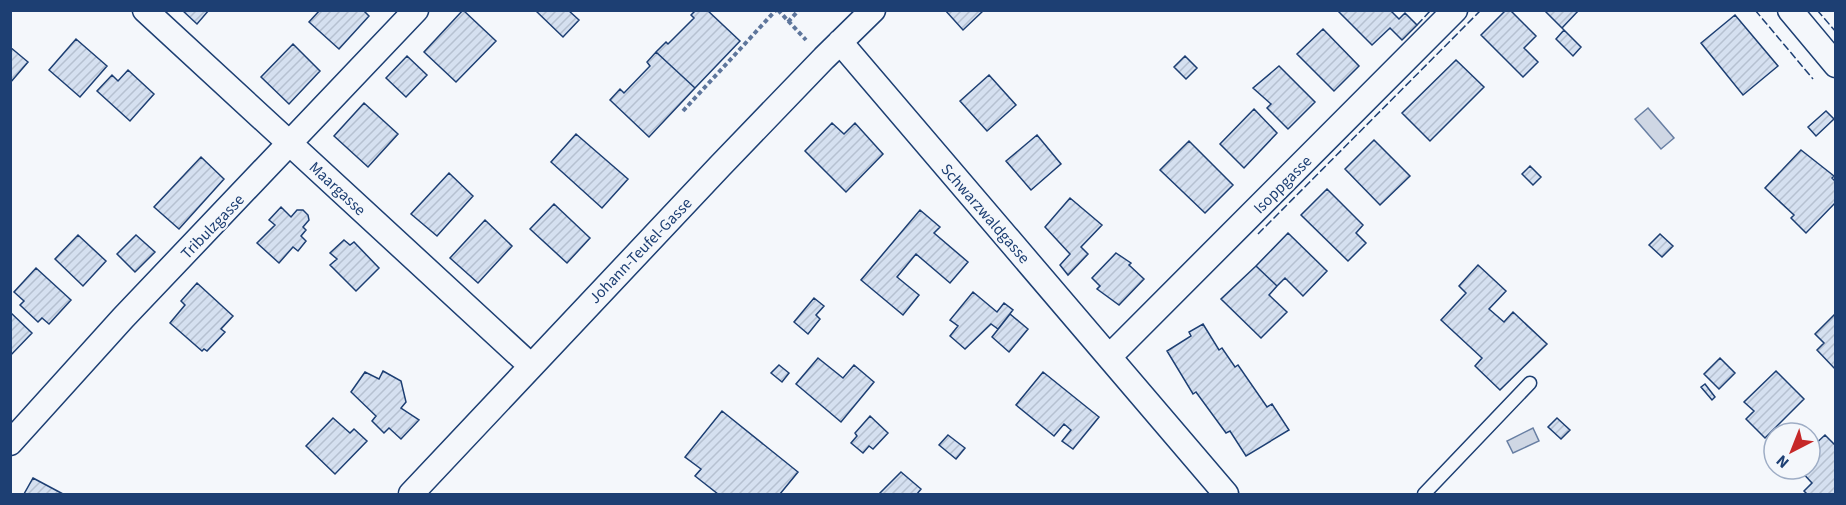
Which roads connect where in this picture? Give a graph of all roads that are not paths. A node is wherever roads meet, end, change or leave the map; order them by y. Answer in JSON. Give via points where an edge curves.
{"nodes":[{"id":1,"x":145,"y":10,"type":"edge"},
{"id":2,"x":416,"y":10,"type":"edge"},
{"id":3,"x":873,"y":10,"type":"edge"},
{"id":4,"x":1455,"y":10,"type":"edge"},
{"id":5,"x":1790,"y":10,"type":"edge"},
{"id":6,"x":832,"y":50,"type":"junction"},
{"id":7,"x":1836,"y":65,"type":"edge"},
{"id":8,"x":290,"y":145,"type":"junction"},
{"id":9,"x":1109,"y":357,"type":"junction"},
{"id":10,"x":530,"y":366,"type":"junction"},
{"id":11,"x":1530,"y":382,"type":"dead end"},
{"id":12,"x":10,"y":443,"type":"edge"},
{"id":13,"x":411,"y":495,"type":"edge"},
{"id":14,"x":1226,"y":495,"type":"edge"},
{"id":15,"x":1424,"y":495,"type":"edge"}],
"edges":[{"from":1,"to":8,"type":"street","name":"Maargasse"},
{"from":2,"to":8,"type":"street","name":"Tribulzgasse"},
{"from":3,"to":6,"type":"street","name":"Johann-Teufel-Gasse"},
{"from":4,"to":9,"type":"street","name":"Isoppgasse"},
{"from":5,"to":7,"type":"street"},
{"from":6,"to":9,"type":"street","name":"Schwarzwaldgasse"},
{"from":6,"to":10,"type":"street","name":"Johann-Teufel-Gasse"},
{"from":8,"to":10,"type":"street","name":"Maargasse"},
{"from":8,"to":12,"type":"street","name":"Tribulzgasse","via":[[123,318]]},
{"from":9,"to":14,"type":"street","name":"Schwarzwaldgasse"},
{"from":10,"to":13,"type":"street","name":"Johann-Teufel-Gasse"},
{"from":11,"to":15,"type":"lane"}]}
